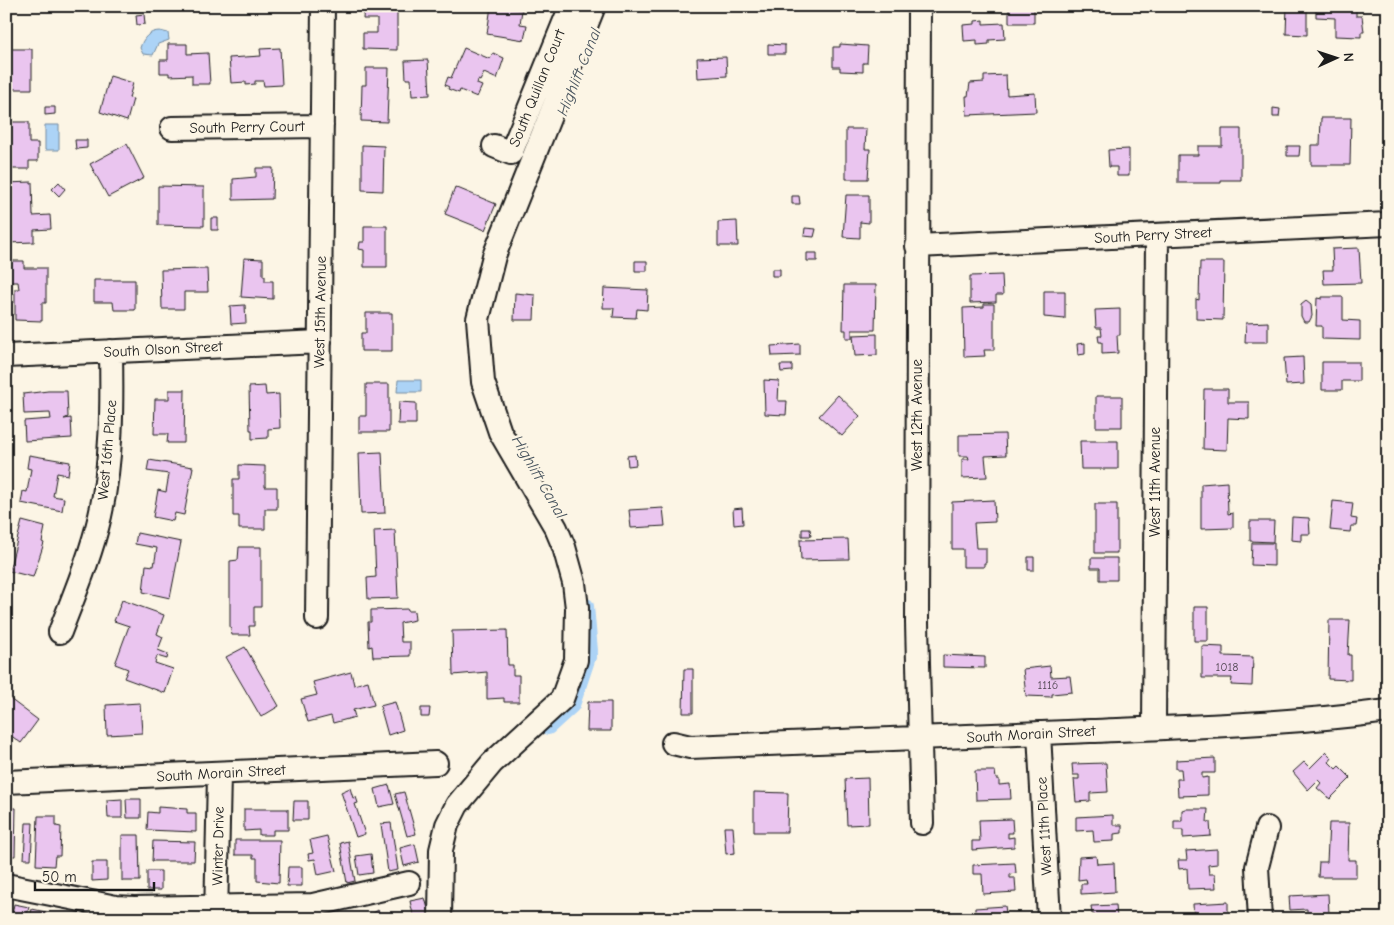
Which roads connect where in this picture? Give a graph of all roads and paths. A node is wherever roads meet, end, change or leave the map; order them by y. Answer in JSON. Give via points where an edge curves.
{"nodes":[{"id":1,"x":323,"y":6,"type":"edge"},
{"id":2,"x":571,"y":6,"type":"edge"},
{"id":3,"x":594,"y":6,"type":"edge"},
{"id":4,"x":919,"y":6,"type":"edge"},
{"id":5,"x":322,"y":126,"type":"junction"},
{"id":6,"x":172,"y":128,"type":"dead end"},
{"id":7,"x":494,"y":146,"type":"dead end"},
{"id":8,"x":1388,"y":224,"type":"edge"},
{"id":9,"x":1157,"y":235,"type":"junction"},
{"id":10,"x":918,"y":246,"type":"junction"},
{"id":11,"x":320,"y":342,"type":"junction"},
{"id":12,"x":111,"y":351,"type":"junction"},
{"id":13,"x":6,"y":356,"type":"edge"},
{"id":14,"x":317,"y":618,"type":"dead end"},
{"id":15,"x":60,"y":632,"type":"dead end"},
{"id":16,"x":1388,"y":711,"type":"edge"},
{"id":17,"x":1154,"y":728,"type":"junction"},
{"id":18,"x":1039,"y":733,"type":"junction"},
{"id":19,"x":920,"y":739,"type":"junction"},
{"id":20,"x":673,"y":743,"type":"dead end"},
{"id":21,"x":436,"y":763,"type":"dead end"},
{"id":22,"x":219,"y":774,"type":"junction"},
{"id":23,"x":6,"y":782,"type":"edge"},
{"id":24,"x":922,"y":823,"type":"dead end"},
{"id":25,"x":1267,"y":828,"type":"dead end"},
{"id":26,"x":410,"y":883,"type":"dead end"},
{"id":27,"x":6,"y":885,"type":"edge"},
{"id":28,"x":216,"y":912,"type":"edge"},
{"id":29,"x":440,"y":919,"type":"edge"},
{"id":30,"x":1049,"y":919,"type":"edge"},
{"id":31,"x":1260,"y":919,"type":"edge"}],
"edges":[{"from":1,"to":5,"type":"street","name":"West 15th Avenue"},
{"from":2,"to":7,"type":"street","name":"South Quillan Court","via":[[511,153]]},
{"from":3,"to":29,"type":"street","via":[[494,256],[478,319],[483,382],[500,432],[564,547],[577,608],[576,660],[562,699],[492,763],[450,818],[441,850]]},
{"from":4,"to":10,"type":"street","name":"West 12th Avenue"},
{"from":5,"to":6,"type":"street","name":"South Perry Court"},
{"from":5,"to":11,"type":"street","name":"West 15th Avenue"},
{"from":8,"to":9,"type":"street","name":"South Perry Street"},
{"from":9,"to":10,"type":"street","name":"South Perry Street"},
{"from":9,"to":17,"type":"street","name":"West 11th Avenue"},
{"from":10,"to":19,"type":"street","name":"West 12th Avenue","via":[[917,623]]},
{"from":11,"to":12,"type":"street","name":"South Olson Street"},
{"from":11,"to":14,"type":"street","name":"West 15th Avenue"},
{"from":12,"to":13,"type":"street","name":"South Olson Street"},
{"from":12,"to":15,"type":"street","name":"West 16th Place","via":[[111,430],[100,516]]},
{"from":16,"to":17,"type":"street","name":"South Morain Street","via":[[1330,718]]},
{"from":17,"to":18,"type":"street","name":"South Morain Street"},
{"from":18,"to":19,"type":"street","name":"South Morain Street"},
{"from":18,"to":30,"type":"street","name":"West 11th Place"},
{"from":19,"to":20,"type":"street","name":"South Morain Street","via":[[690,747]]},
{"from":19,"to":24,"type":"street","name":"West 12th Avenue"},
{"from":21,"to":22,"type":"street","name":"South Morain Street"},
{"from":22,"to":23,"type":"street","name":"South Morain Street"},
{"from":22,"to":28,"type":"street","name":"Winter Drive"},
{"from":25,"to":31,"type":"street","via":[[1257,867]]},
{"from":26,"to":28,"type":"street","via":[[313,905]]},
{"from":27,"to":28,"type":"street","via":[[116,907]]}]}
